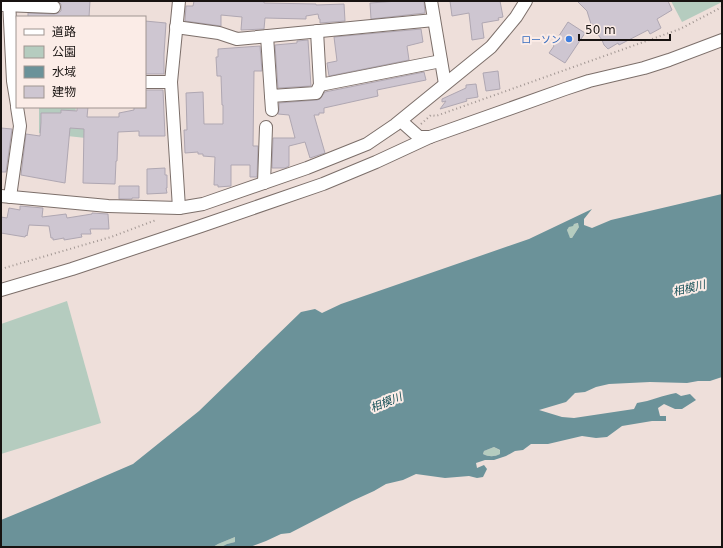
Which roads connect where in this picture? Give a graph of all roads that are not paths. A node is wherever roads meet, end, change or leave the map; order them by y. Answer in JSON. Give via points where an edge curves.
{"nodes":[{"id":1,"x":179,"y":1,"type":"edge"},
{"id":2,"x":431,"y":1,"type":"edge"},
{"id":3,"x":526,"y":1,"type":"edge"},
{"id":4,"x":6,"y":4,"type":"edge"},
{"id":5,"x":54,"y":7,"type":"dead end"},
{"id":6,"x":434,"y":20,"type":"junction"},
{"id":7,"x":176,"y":27,"type":"junction"},
{"id":8,"x":317,"y":31,"type":"junction"},
{"id":9,"x":267,"y":36,"type":"junction"},
{"id":10,"x":722,"y":40,"type":"edge"},
{"id":11,"x":441,"y":61,"type":"junction"},
{"id":12,"x":15,"y":81,"type":"edge"},
{"id":13,"x":146,"y":82,"type":"edge"},
{"id":14,"x":171,"y":82,"type":"junction"},
{"id":15,"x":445,"y":84,"type":"junction"},
{"id":16,"x":320,"y":85,"type":"junction"},
{"id":17,"x":16,"y":94,"type":"edge"},
{"id":18,"x":272,"y":96,"type":"junction"},
{"id":19,"x":17,"y":108,"type":"edge"},
{"id":20,"x":272,"y":110,"type":"dead end"},
{"id":21,"x":400,"y":121,"type":"junction"},
{"id":22,"x":262,"y":134,"type":"dead end"},
{"id":23,"x":430,"y":137,"type":"junction"},
{"id":24,"x":264,"y":183,"type":"junction"},
{"id":25,"x":5,"y":197,"type":"edge"},
{"id":26,"x":179,"y":208,"type":"junction"},
{"id":27,"x":1,"y":290,"type":"edge"}],
"edges":[{"from":1,"to":7,"type":"street"},
{"from":2,"to":6,"type":"street"},
{"from":3,"to":15,"type":"street","via":[[491,47]]},
{"from":4,"to":5,"type":"street"},
{"from":4,"to":12,"type":"street"},
{"from":6,"to":8,"type":"street"},
{"from":6,"to":11,"type":"street"},
{"from":7,"to":9,"type":"street","via":[[237,39]]},
{"from":7,"to":14,"type":"street"},
{"from":8,"to":9,"type":"street"},
{"from":8,"to":16,"type":"street"},
{"from":9,"to":18,"type":"street"},
{"from":10,"to":23,"type":"street","via":[[644,68],[589,81]]},
{"from":11,"to":15,"type":"street"},
{"from":11,"to":16,"type":"street"},
{"from":12,"to":17,"type":"street"},
{"from":13,"to":14,"type":"street"},
{"from":14,"to":26,"type":"street"},
{"from":15,"to":21,"type":"street"},
{"from":16,"to":18,"type":"street","via":[[316,93]]},
{"from":18,"to":20,"type":"street"},
{"from":19,"to":25,"type":"street","via":[[20,126]]},
{"from":21,"to":23,"type":"street","via":[[419,137]]},
{"from":21,"to":24,"type":"street","via":[[367,144]]},
{"from":22,"to":24,"type":"street"},
{"from":23,"to":27,"type":"street","via":[[323,184],[158,241]]},
{"from":24,"to":26,"type":"street","via":[[203,204]]},
{"from":25,"to":26,"type":"street","via":[[108,206]]}]}
